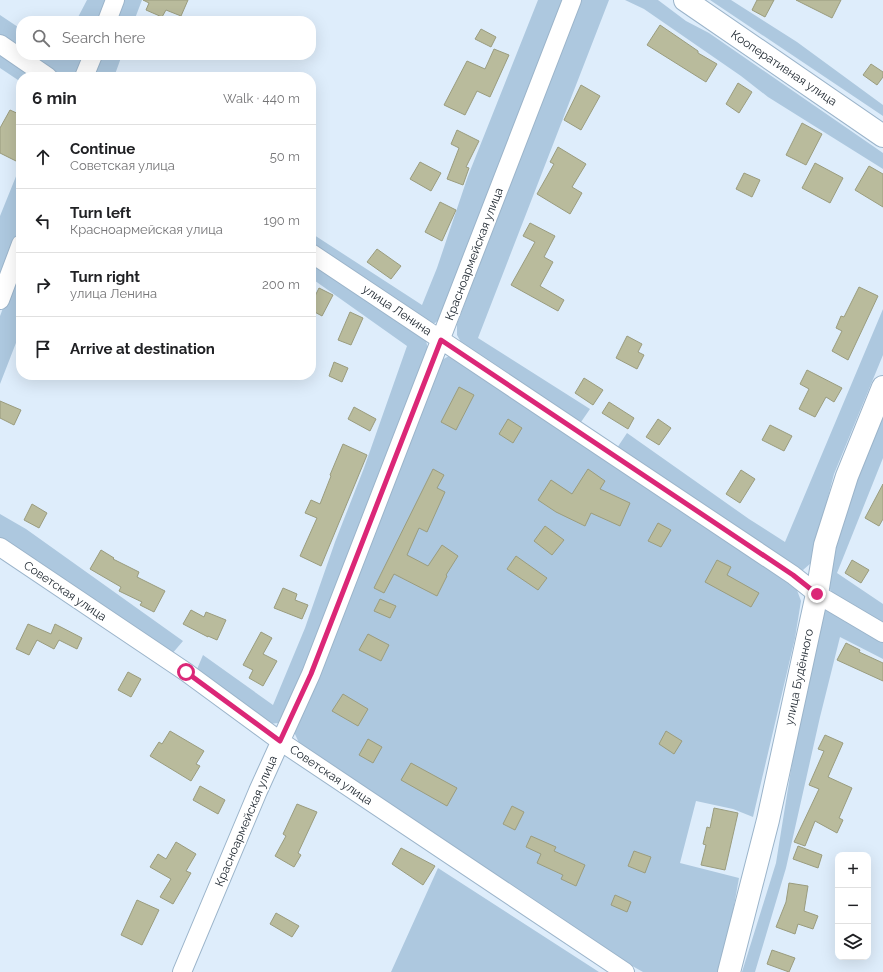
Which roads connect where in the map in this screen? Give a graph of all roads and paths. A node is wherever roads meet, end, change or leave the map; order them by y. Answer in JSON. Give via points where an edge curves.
{"nodes":[{"id":1,"x":115,"y":0,"type":"edge"},
{"id":2,"x":572,"y":0,"type":"edge"},
{"id":3,"x":685,"y":0,"type":"edge"},
{"id":4,"x":109,"y":16,"type":"edge"},
{"id":5,"x":0,"y":44,"type":"edge"},
{"id":6,"x":16,"y":55,"type":"edge"},
{"id":7,"x":23,"y":60,"type":"edge"},
{"id":8,"x":91,"y":60,"type":"edge"},
{"id":9,"x":41,"y":72,"type":"edge"},
{"id":10,"x":86,"y":72,"type":"edge"},
{"id":11,"x":883,"y":136,"type":"edge"},
{"id":12,"x":316,"y":256,"type":"edge"},
{"id":13,"x":16,"y":257,"type":"edge"},
{"id":14,"x":0,"y":300,"type":"edge"},
{"id":15,"x":441,"y":340,"type":"junction"},
{"id":16,"x":883,"y":387,"type":"edge"},
{"id":17,"x":0,"y":547,"type":"edge"},
{"id":18,"x":817,"y":594,"type":"junction"},
{"id":19,"x":883,"y":632,"type":"edge"},
{"id":20,"x":280,"y":741,"type":"junction"},
{"id":21,"x":182,"y":972,"type":"edge"},
{"id":22,"x":625,"y":972,"type":"edge"},
{"id":23,"x":729,"y":972,"type":"edge"}],
"edges":[{"from":1,"to":4,"type":"street"},
{"from":2,"to":15,"type":"street","name":"Красноармейская улица"},
{"from":3,"to":11,"type":"street","name":"Кооперативная улица"},
{"from":5,"to":6,"type":"street"},
{"from":7,"to":9,"type":"street"},
{"from":8,"to":10,"type":"street"},
{"from":12,"to":15,"type":"street","name":"улица Ленина"},
{"from":13,"to":14,"type":"street"},
{"from":15,"to":18,"type":"street","name":"улица Ленина","via":[[793,575]]},
{"from":15,"to":20,"type":"street","name":"Красноармейская улица","via":[[311,674]]},
{"from":16,"to":18,"type":"street","name":"улица Будённого","via":[[847,476],[825,545]]},
{"from":17,"to":20,"type":"street","name":"Советская улица","via":[[186,672]]},
{"from":18,"to":19,"type":"street","name":"улица Ленина"},
{"from":18,"to":23,"type":"street","name":"улица Будённого","via":[[768,820]]},
{"from":20,"to":21,"type":"street","name":"Красноармейская улица"},
{"from":20,"to":22,"type":"street","name":"Советская улица"}]}
